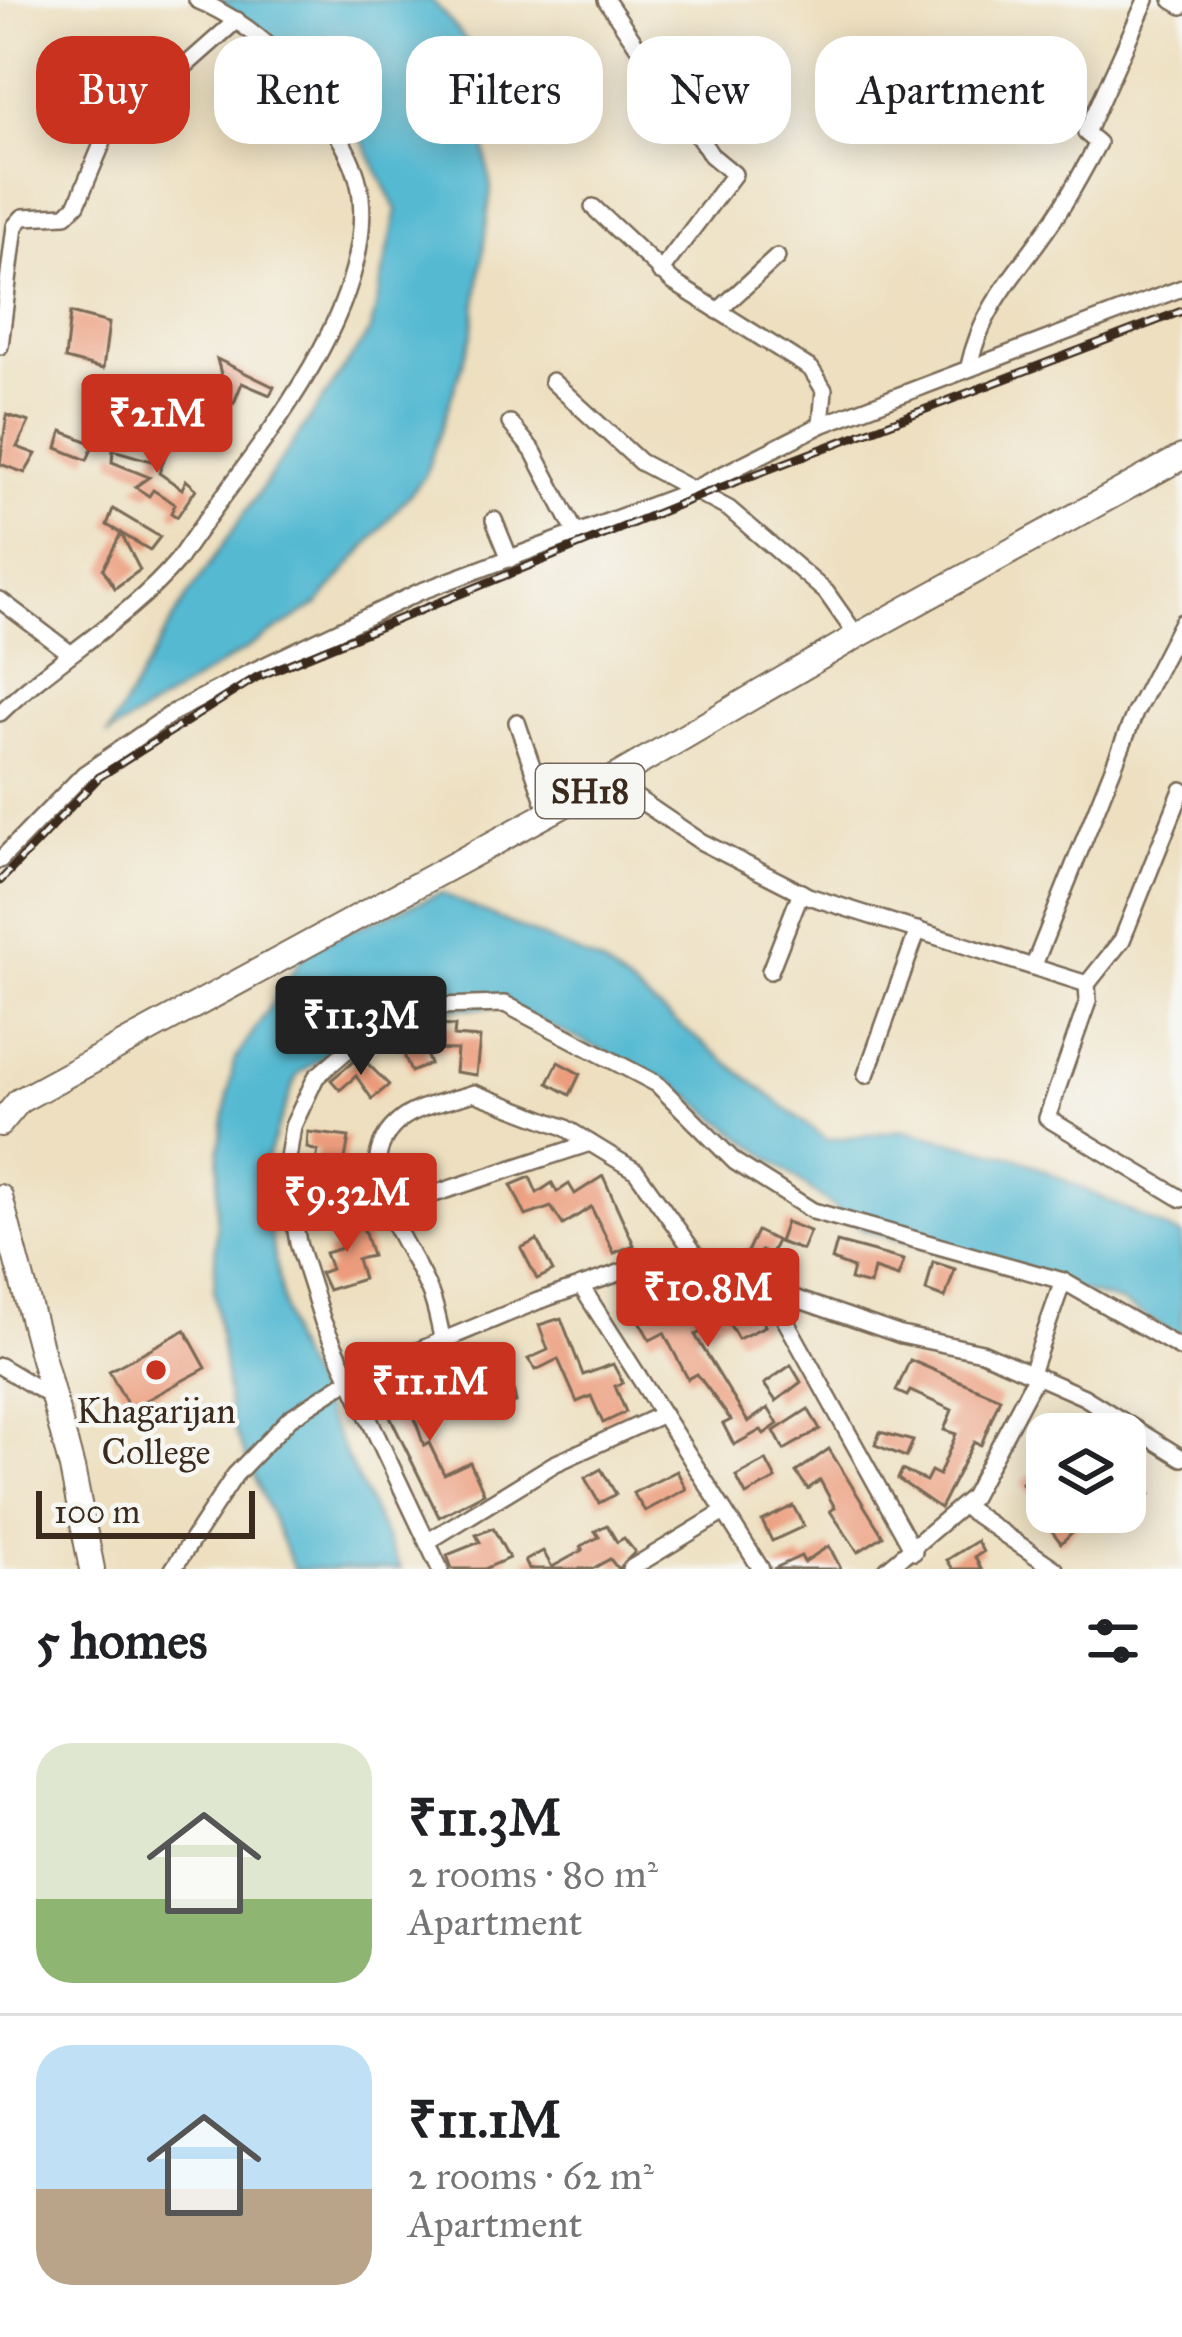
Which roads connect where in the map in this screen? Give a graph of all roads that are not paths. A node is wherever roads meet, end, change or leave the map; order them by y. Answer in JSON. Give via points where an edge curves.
{"nodes":[{"id":1,"x":196,"y":0,"type":"edge"},
{"id":2,"x":606,"y":0,"type":"edge"},
{"id":3,"x":1146,"y":0,"type":"edge"},
{"id":4,"x":1172,"y":0,"type":"edge"},
{"id":5,"x":1182,"y":6,"type":"edge"},
{"id":6,"x":237,"y":20,"type":"junction"},
{"id":7,"x":592,"y":207,"type":"dead end"},
{"id":8,"x":777,"y":257,"type":"dead end"},
{"id":9,"x":660,"y":272,"type":"junction"},
{"id":10,"x":1182,"y":288,"type":"edge"},
{"id":11,"x":718,"y":311,"type":"junction"},
{"id":12,"x":0,"y":346,"type":"edge"},
{"id":13,"x":969,"y":366,"type":"junction"},
{"id":14,"x":551,"y":381,"type":"dead end"},
{"id":15,"x":511,"y":423,"type":"dead end"},
{"id":16,"x":820,"y":425,"type":"junction"},
{"id":17,"x":1182,"y":457,"type":"edge"},
{"id":18,"x":690,"y":491,"type":"junction"},
{"id":19,"x":494,"y":520,"type":"dead end"},
{"id":20,"x":578,"y":537,"type":"junction"},
{"id":21,"x":510,"y":559,"type":"junction"},
{"id":22,"x":0,"y":600,"type":"edge"},
{"id":23,"x":1182,"y":622,"type":"edge"},
{"id":24,"x":857,"y":636,"type":"junction"},
{"id":25,"x":70,"y":653,"type":"junction"},
{"id":26,"x":0,"y":713,"type":"edge"},
{"id":27,"x":518,"y":722,"type":"dead end"},
{"id":28,"x":610,"y":781,"type":"junction"},
{"id":29,"x":1182,"y":790,"type":"edge"},
{"id":30,"x":548,"y":813,"type":"junction"},
{"id":31,"x":1160,"y":844,"type":"junction"},
{"id":32,"x":1182,"y":846,"type":"edge"},
{"id":33,"x":2,"y":850,"type":"edge"},
{"id":34,"x":801,"y":892,"type":"junction"},
{"id":35,"x":918,"y":930,"type":"junction"},
{"id":36,"x":1034,"y":965,"type":"junction"},
{"id":37,"x":770,"y":971,"type":"dead end"},
{"id":38,"x":1087,"y":984,"type":"junction"},
{"id":39,"x":866,"y":1075,"type":"dead end"},
{"id":40,"x":0,"y":1124,"type":"edge"},
{"id":41,"x":590,"y":1143,"type":"junction"},
{"id":42,"x":0,"y":1197,"type":"edge"},
{"id":43,"x":1182,"y":1199,"type":"edge"},
{"id":44,"x":388,"y":1209,"type":"junction"},
{"id":45,"x":696,"y":1255,"type":"junction"},
{"id":46,"x":1063,"y":1281,"type":"junction"},
{"id":47,"x":580,"y":1286,"type":"junction"},
{"id":48,"x":768,"y":1289,"type":"junction"},
{"id":49,"x":443,"y":1341,"type":"junction"},
{"id":50,"x":1182,"y":1349,"type":"edge"},
{"id":51,"x":0,"y":1366,"type":"edge"},
{"id":52,"x":1034,"y":1374,"type":"junction"},
{"id":53,"x":352,"y":1378,"type":"junction"},
{"id":54,"x":54,"y":1399,"type":"junction"},
{"id":55,"x":663,"y":1414,"type":"junction"},
{"id":56,"x":1182,"y":1458,"type":"edge"},
{"id":57,"x":963,"y":1506,"type":"junction"},
{"id":58,"x":724,"y":1512,"type":"junction"},
{"id":59,"x":427,"y":1542,"type":"junction"},
{"id":60,"x":914,"y":1552,"type":"junction"},
{"id":61,"x":178,"y":1567,"type":"edge"},
{"id":62,"x":92,"y":1569,"type":"edge"},
{"id":63,"x":440,"y":1569,"type":"edge"},
{"id":64,"x":630,"y":1569,"type":"edge"},
{"id":65,"x":760,"y":1569,"type":"edge"},
{"id":66,"x":887,"y":1569,"type":"edge"},
{"id":67,"x":1055,"y":1569,"type":"edge"}],
"edges":[{"from":1,"to":6,"type":"street"},
{"from":2,"to":9,"type":"street","via":[[711,155],[734,174]]},
{"from":3,"to":13,"type":"street","via":[[1086,133],[1098,143],[1051,225],[992,302]]},
{"from":4,"to":5,"type":"street"},
{"from":6,"to":12,"type":"street","via":[[105,137],[67,215],[22,217]]},
{"from":6,"to":25,"type":"street","via":[[289,66],[348,151],[361,196],[347,285],[315,365],[178,560]]},
{"from":7,"to":9,"type":"street"},
{"from":8,"to":11,"type":"street"},
{"from":9,"to":11,"type":"street"},
{"from":10,"to":13,"type":"street"},
{"from":11,"to":16,"type":"street","via":[[811,369],[824,390]]},
{"from":13,"to":16,"type":"street"},
{"from":14,"to":18,"type":"street","via":[[640,462]]},
{"from":15,"to":20,"type":"street"},
{"from":16,"to":18,"type":"street"},
{"from":17,"to":24,"type":"main road","number":"SH18"},
{"from":18,"to":20,"type":"street"},
{"from":18,"to":24,"type":"street","via":[[729,509],[826,592]]},
{"from":19,"to":21,"type":"street"},
{"from":20,"to":21,"type":"street"},
{"from":21,"to":33,"type":"street","via":[[419,592],[174,712],[84,774],[30,834]]},
{"from":22,"to":25,"type":"street"},
{"from":23,"to":36,"type":"street","via":[[1135,713]]},
{"from":24,"to":28,"type":"main road","number":"SH18"},
{"from":25,"to":26,"type":"street"},
{"from":27,"to":30,"type":"street"},
{"from":28,"to":30,"type":"main road","number":"SH18"},
{"from":28,"to":34,"type":"street","via":[[700,841]]},
{"from":29,"to":31,"type":"street"},
{"from":30,"to":40,"type":"main road","number":"SH18","via":[[19,1101]]},
{"from":31,"to":32,"type":"street"},
{"from":31,"to":38,"type":"street","via":[[1122,940]]},
{"from":34,"to":35,"type":"street"},
{"from":34,"to":37,"type":"street"},
{"from":35,"to":36,"type":"street"},
{"from":35,"to":39,"type":"street"},
{"from":36,"to":38,"type":"street"},
{"from":38,"to":43,"type":"street","via":[[1047,1118]]},
{"from":41,"to":44,"type":"street"},
{"from":41,"to":44,"type":"street","via":[[474,1093],[404,1118],[384,1140],[377,1176]]},
{"from":41,"to":45,"type":"street","via":[[636,1171]]},
{"from":42,"to":54,"type":"main road"},
{"from":44,"to":49,"type":"street","via":[[430,1292]]},
{"from":45,"to":47,"type":"street"},
{"from":45,"to":48,"type":"street"},
{"from":46,"to":50,"type":"street"},
{"from":46,"to":52,"type":"street"},
{"from":46,"to":53,"type":"street","via":[[813,1211],[736,1162],[657,1084],[540,1018],[505,1004],[438,1006],[352,1046],[316,1077],[293,1126],[286,1171],[298,1243],[323,1322]]},
{"from":47,"to":49,"type":"street"},
{"from":47,"to":55,"type":"street"},
{"from":48,"to":52,"type":"street"},
{"from":48,"to":60,"type":"street"},
{"from":49,"to":53,"type":"street"},
{"from":51,"to":54,"type":"street"},
{"from":52,"to":56,"type":"street"},
{"from":52,"to":57,"type":"street"},
{"from":53,"to":59,"type":"street"},
{"from":53,"to":61,"type":"street","via":[[290,1418],[236,1475]]},
{"from":54,"to":62,"type":"main road"},
{"from":55,"to":58,"type":"street"},
{"from":55,"to":59,"type":"street","via":[[554,1464]]},
{"from":57,"to":60,"type":"street"},
{"from":57,"to":67,"type":"street"},
{"from":58,"to":64,"type":"street"},
{"from":58,"to":65,"type":"street"},
{"from":59,"to":63,"type":"street"},
{"from":60,"to":66,"type":"street"}]}
